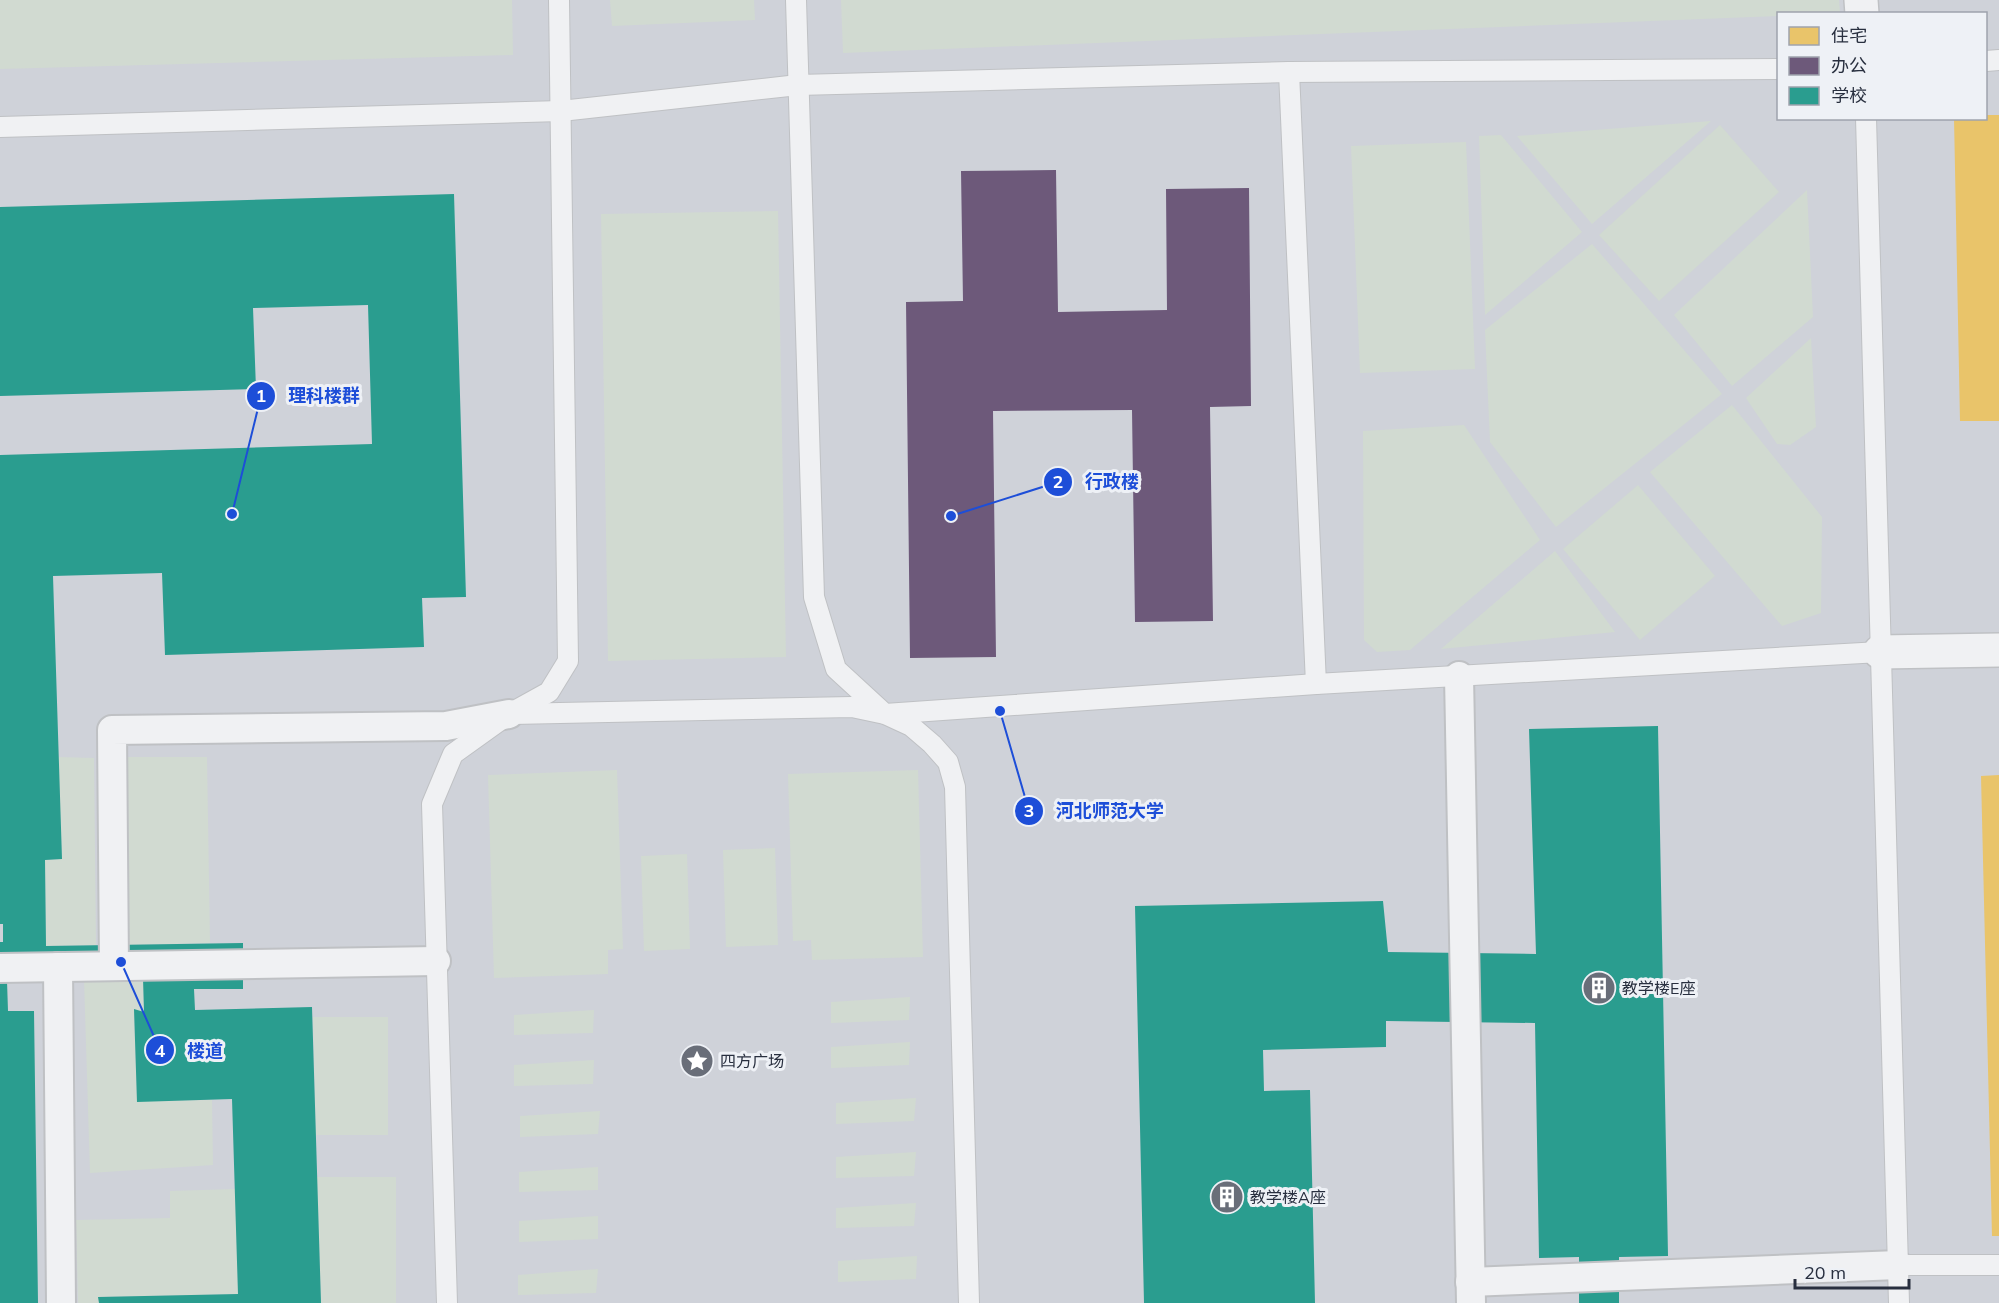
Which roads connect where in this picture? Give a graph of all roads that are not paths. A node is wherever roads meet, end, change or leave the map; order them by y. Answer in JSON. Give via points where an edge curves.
{"nodes":[{"id":1,"x":559,"y":0,"type":"edge"},
{"id":2,"x":796,"y":0,"type":"edge"},
{"id":3,"x":1777,"y":69,"type":"edge"},
{"id":4,"x":1288,"y":72,"type":"junction"},
{"id":5,"x":798,"y":85,"type":"junction"},
{"id":6,"x":561,"y":111,"type":"junction"},
{"id":7,"x":1866,"y":120,"type":"edge"},
{"id":8,"x":0,"y":127,"type":"edge"},
{"id":9,"x":1999,"y":650,"type":"edge"},
{"id":10,"x":1880,"y":652,"type":"junction"},
{"id":11,"x":1459,"y":675,"type":"junction"},
{"id":12,"x":1316,"y":684,"type":"junction"},
{"id":13,"x":509,"y":714,"type":"junction"},
{"id":14,"x":885,"y":714,"type":"junction"},
{"id":15,"x":436,"y":962,"type":"junction"},
{"id":16,"x":114,"y":966,"type":"junction"},
{"id":17,"x":58,"y":967,"type":"junction"},
{"id":18,"x":0,"y":968,"type":"edge"},
{"id":19,"x":1898,"y":1265,"type":"junction"},
{"id":20,"x":1999,"y":1265,"type":"edge"},
{"id":21,"x":1470,"y":1292,"type":"edge"},
{"id":22,"x":62,"y":1303,"type":"edge"},
{"id":23,"x":447,"y":1303,"type":"edge"},
{"id":24,"x":969,"y":1303,"type":"edge"},
{"id":25,"x":1899,"y":1303,"type":"edge"}],
"edges":[{"from":1,"to":6,"type":"lane"},
{"from":2,"to":5,"type":"lane"},
{"from":3,"to":4,"type":"lane"},
{"from":4,"to":5,"type":"lane"},
{"from":4,"to":12,"type":"lane"},
{"from":5,"to":6,"type":"lane"},
{"from":5,"to":14,"type":"lane","via":[[814,597],[836,669]]},
{"from":6,"to":8,"type":"lane"},
{"from":6,"to":13,"type":"lane","via":[[568,661],[549,692]]},
{"from":7,"to":10,"type":"lane"},
{"from":9,"to":10,"type":"street"},
{"from":10,"to":11,"type":"lane"},
{"from":10,"to":19,"type":"lane"},
{"from":11,"to":12,"type":"lane"},
{"from":11,"to":21,"type":"street"},
{"from":12,"to":14,"type":"lane"},
{"from":13,"to":14,"type":"lane","via":[[852,707]]},
{"from":13,"to":15,"type":"lane","via":[[453,754],[432,804]]},
{"from":13,"to":16,"type":"street","via":[[447,726],[112,730]]},
{"from":14,"to":24,"type":"lane","via":[[911,726],[932,744],[948,762],[954,787]]},
{"from":15,"to":16,"type":"street"},
{"from":15,"to":23,"type":"lane"},
{"from":16,"to":17,"type":"street"},
{"from":17,"to":18,"type":"street"},
{"from":17,"to":22,"type":"street"},
{"from":19,"to":20,"type":"lane"},
{"from":19,"to":21,"type":"street"},
{"from":19,"to":25,"type":"lane"}]}
